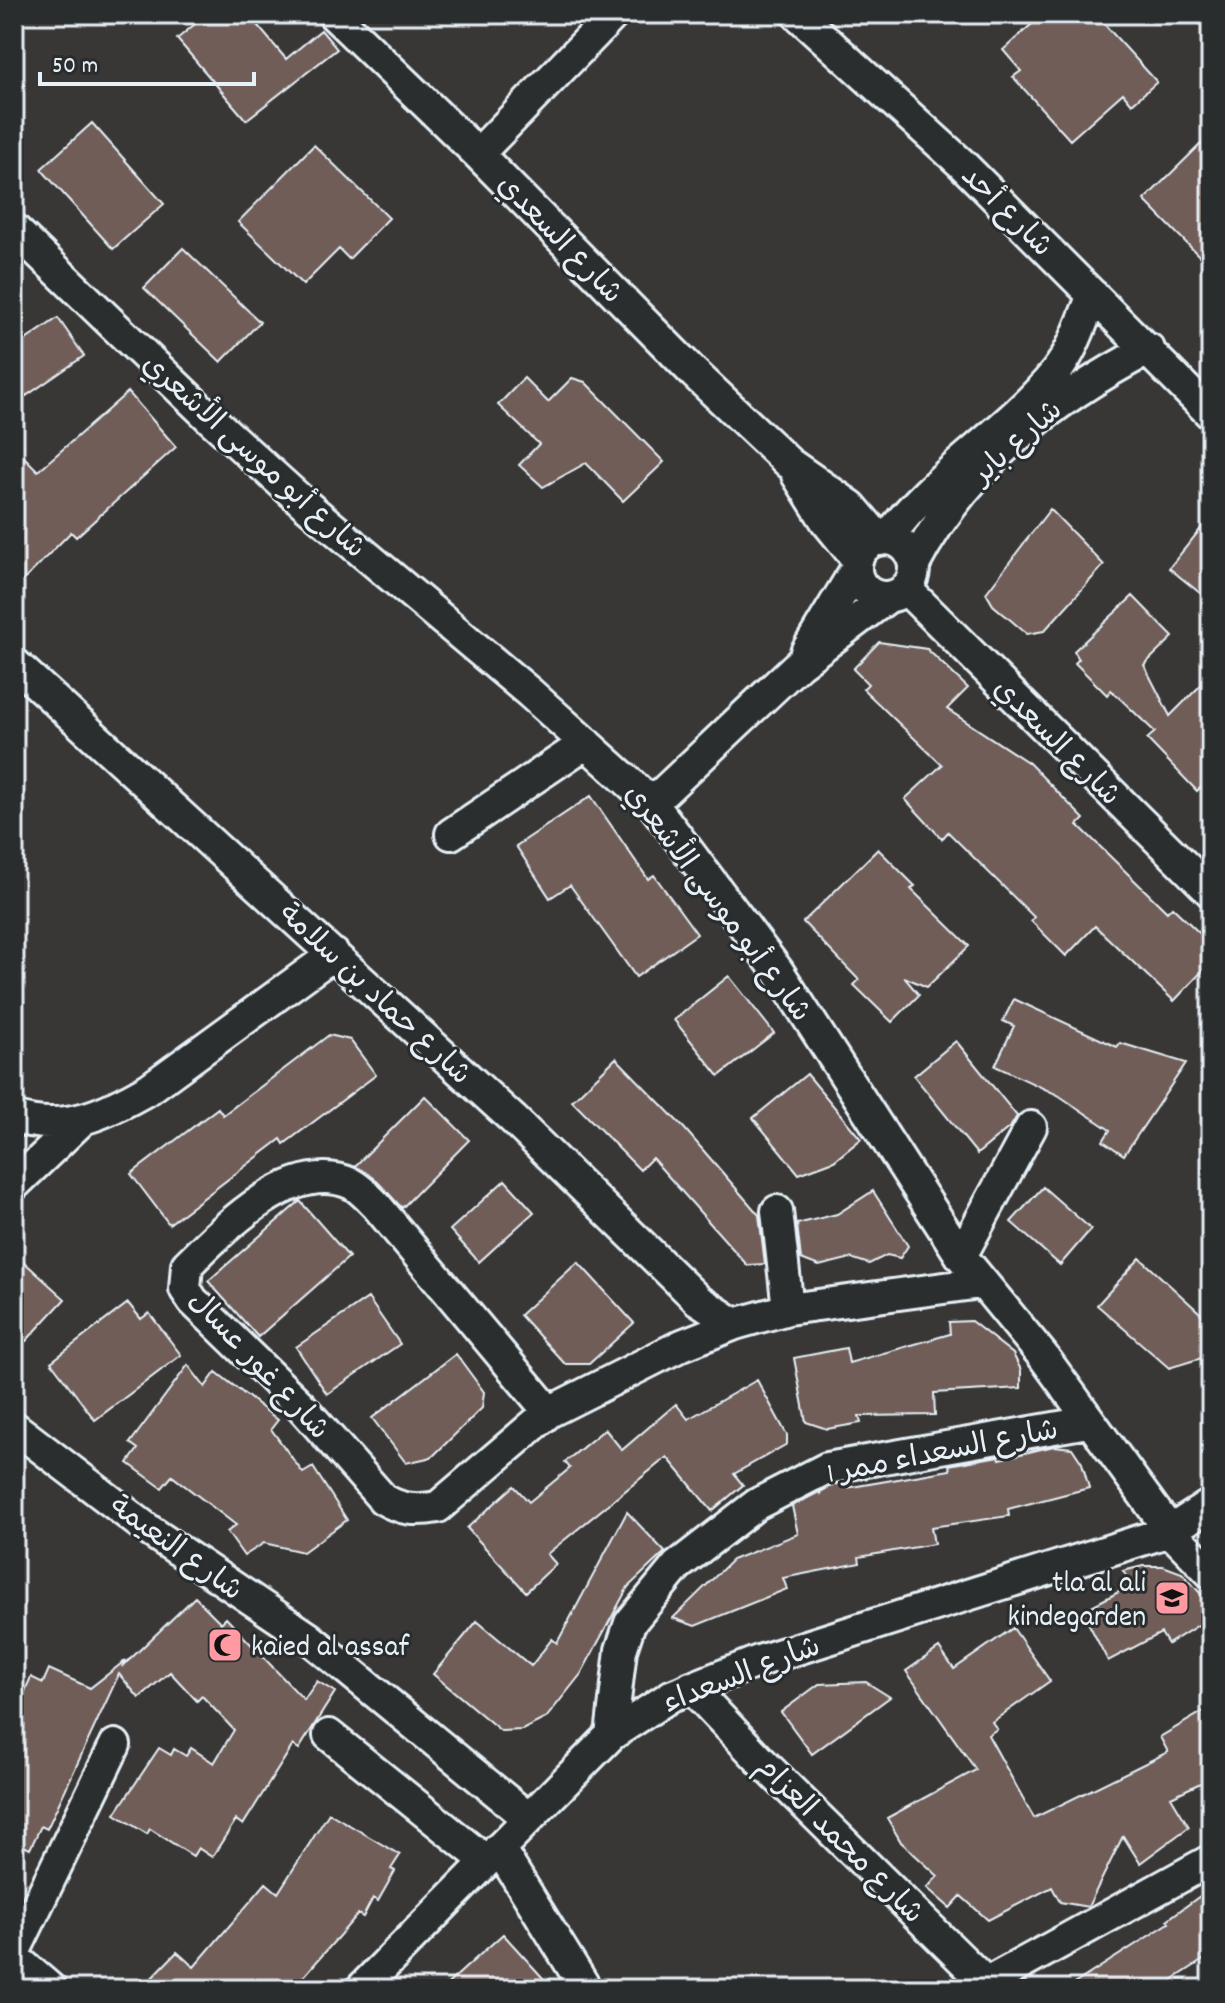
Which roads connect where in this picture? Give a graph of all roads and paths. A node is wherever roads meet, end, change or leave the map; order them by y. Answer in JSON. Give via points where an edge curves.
{"nodes":[{"id":1,"x":333,"y":14,"type":"edge"},
{"id":2,"x":614,"y":14,"type":"edge"},
{"id":3,"x":797,"y":14,"type":"edge"},
{"id":4,"x":478,"y":154,"type":"junction"},
{"id":5,"x":14,"y":229,"type":"edge"},
{"id":6,"x":1093,"y":295,"type":"junction"},
{"id":7,"x":1149,"y":349,"type":"junction"},
{"id":8,"x":1211,"y":414,"type":"edge"},
{"id":9,"x":870,"y":552,"type":"junction"},
{"id":10,"x":903,"y":584,"type":"junction"},
{"id":11,"x":14,"y":663,"type":"edge"},
{"id":12,"x":799,"y":664,"type":"junction"},
{"id":13,"x":586,"y":743,"type":"junction"},
{"id":14,"x":652,"y":803,"type":"junction"},
{"id":15,"x":451,"y":834,"type":"dead end"},
{"id":16,"x":1211,"y":892,"type":"edge"},
{"id":17,"x":334,"y":954,"type":"junction"},
{"id":18,"x":14,"y":1117,"type":"edge"},
{"id":19,"x":81,"y":1121,"type":"junction"},
{"id":20,"x":1031,"y":1127,"type":"dead end"},
{"id":21,"x":14,"y":1185,"type":"edge"},
{"id":22,"x":777,"y":1211,"type":"dead end"},
{"id":23,"x":961,"y":1256,"type":"junction"},
{"id":24,"x":981,"y":1283,"type":"junction"},
{"id":25,"x":788,"y":1309,"type":"junction"},
{"id":26,"x":735,"y":1324,"type":"junction"},
{"id":27,"x":549,"y":1412,"type":"junction"},
{"id":28,"x":1088,"y":1422,"type":"junction"},
{"id":29,"x":14,"y":1427,"type":"edge"},
{"id":30,"x":1211,"y":1504,"type":"edge"},
{"id":31,"x":1170,"y":1531,"type":"junction"},
{"id":32,"x":1211,"y":1573,"type":"edge"},
{"id":33,"x":691,"y":1687,"type":"junction"},
{"id":34,"x":329,"y":1735,"type":"dead end"},
{"id":35,"x":611,"y":1735,"type":"junction"},
{"id":36,"x":115,"y":1745,"type":"dead end"},
{"id":37,"x":527,"y":1817,"type":"junction"},
{"id":38,"x":492,"y":1854,"type":"junction"},
{"id":39,"x":1211,"y":1860,"type":"edge"},
{"id":40,"x":14,"y":1955,"type":"edge"},
{"id":41,"x":985,"y":1987,"type":"edge"},
{"id":42,"x":47,"y":1988,"type":"edge"},
{"id":43,"x":361,"y":1989,"type":"edge"},
{"id":44,"x":586,"y":1989,"type":"edge"}],
"edges":[{"from":1,"to":4,"type":"street","name":"شارع السعدي"},
{"from":2,"to":4,"type":"street"},
{"from":3,"to":6,"type":"street","name":"شارع أحد","via":[[961,163]]},
{"from":4,"to":9,"type":"street","name":"شارع السعدي","via":[[789,463],[826,521]]},
{"from":5,"to":13,"type":"street","name":"شارع أبو موسى الأشعري","via":[[294,495]]},
{"from":6,"to":7,"type":"street","name":"شارع أحد"},
{"from":6,"to":9,"type":"street","name":"شارع باير","via":[[1055,373],[914,503]]},
{"from":7,"to":8,"type":"street","name":"شارع أحد"},
{"from":7,"to":10,"type":"street","name":"شارع باير","via":[[1075,390],[994,457],[941,516]]},
{"from":9,"to":10,"type":"street","via":[[908,550]]},
{"from":9,"to":10,"type":"street","via":[[865,590]]},
{"from":9,"to":12,"type":"street","name":"شارع باير"},
{"from":10,"to":12,"type":"street","name":"شارع باير"},
{"from":10,"to":16,"type":"street","name":"شارع السعدي"},
{"from":11,"to":17,"type":"street","name":"شارع حماد بن سلامة"},
{"from":12,"to":14,"type":"street","name":"شارع باير"},
{"from":13,"to":14,"type":"street","name":"شارع أبو موسى الأشعري"},
{"from":13,"to":15,"type":"street"},
{"from":14,"to":23,"type":"street","name":"شارع أبو موسى الأشعري","via":[[778,971]]},
{"from":17,"to":19,"type":"street","via":[[150,1088]]},
{"from":17,"to":26,"type":"street","name":"شارع حماد بن سلامة","via":[[698,1300]]},
{"from":18,"to":19,"type":"street","via":[[59,1125]]},
{"from":19,"to":21,"type":"street"},
{"from":20,"to":23,"type":"street"},
{"from":22,"to":25,"type":"street"},
{"from":23,"to":24,"type":"street","name":"شارع أبو موسى الأشعري"},
{"from":24,"to":25,"type":"street","name":"شارع غور عسال"},
{"from":24,"to":28,"type":"street","name":"شارع أبو موسى الأشعري","via":[[1043,1356]]},
{"from":25,"to":26,"type":"street","name":"شارع غور عسال"},
{"from":26,"to":27,"type":"street","name":"شارع غور عسال"},
{"from":27,"to":27,"type":"street","name":"شارع غور عسال","via":[[354,1185],[316,1177],[296,1181],[266,1197],[187,1265],[185,1289],[193,1301],[301,1406],[383,1499],[397,1507],[438,1507]]},
{"from":28,"to":31,"type":"street","name":"شارع أبو موسى الأشعري"},
{"from":28,"to":35,"type":"street","name":"شارع السعداء ممر 1","via":[[840,1465],[757,1504],[677,1566],[630,1623],[618,1668]]},
{"from":29,"to":37,"type":"street","name":"شارع النعيمة","via":[[150,1531],[309,1638]]},
{"from":30,"to":31,"type":"street","name":"شارع السعداء"},
{"from":31,"to":32,"type":"street","name":"شارع أبو موسى الأشعري"},
{"from":31,"to":33,"type":"street","name":"شارع السعداء"},
{"from":33,"to":35,"type":"street","name":"شارع السعداء"},
{"from":33,"to":41,"type":"street","name":"شارع محمد العزام"},
{"from":34,"to":38,"type":"street"},
{"from":35,"to":37,"type":"street","name":"شارع السعداء"},
{"from":36,"to":40,"type":"street"},
{"from":37,"to":38,"type":"street","name":"شارع السعداء"},
{"from":38,"to":43,"type":"street","name":"شارع السعداء"},
{"from":38,"to":44,"type":"street"},
{"from":39,"to":41,"type":"street"},
{"from":40,"to":42,"type":"street"}]}
